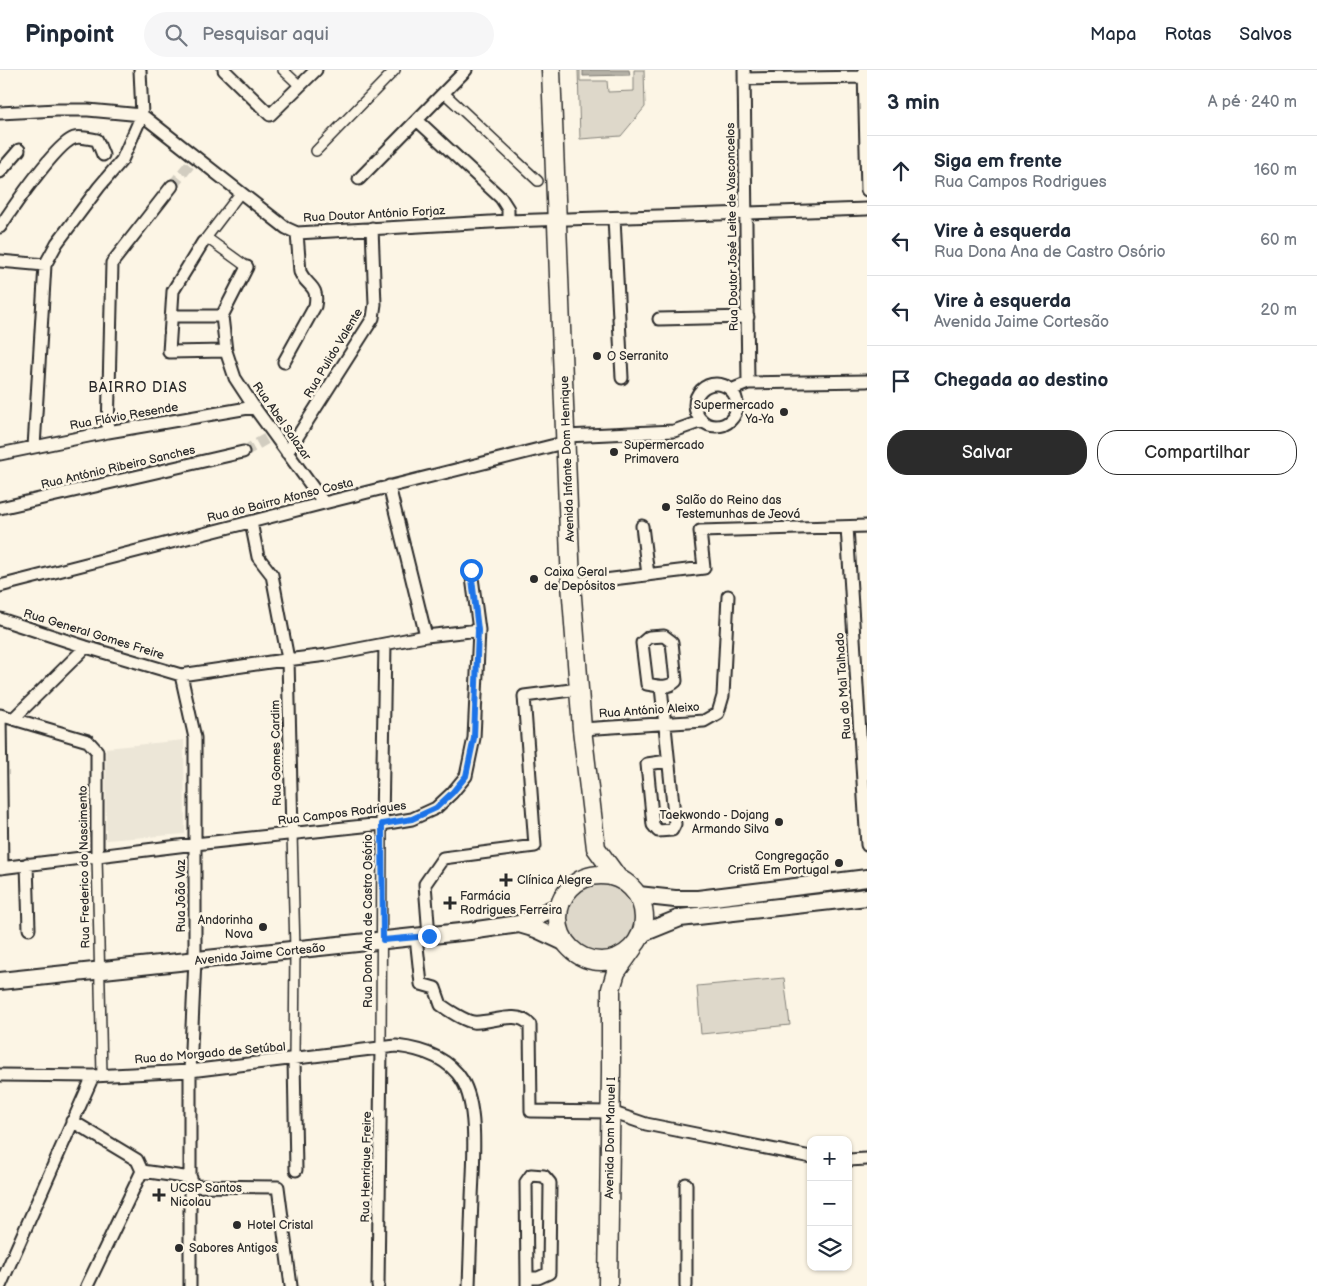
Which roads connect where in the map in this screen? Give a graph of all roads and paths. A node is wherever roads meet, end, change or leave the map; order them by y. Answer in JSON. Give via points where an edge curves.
{"nodes":[{"id":1,"x":140,"y":70,"type":"edge"},
{"id":2,"x":224,"y":70,"type":"edge"},
{"id":3,"x":283,"y":70,"type":"edge"},
{"id":4,"x":316,"y":70,"type":"edge"},
{"id":5,"x":395,"y":70,"type":"edge"},
{"id":6,"x":466,"y":70,"type":"edge"},
{"id":7,"x":551,"y":70,"type":"edge"},
{"id":8,"x":744,"y":74,"type":"edge"},
{"id":9,"x":865,"y":75,"type":"edge"},
{"id":10,"x":300,"y":86,"type":"junction"},
{"id":11,"x":444,"y":93,"type":"junction"},
{"id":12,"x":0,"y":112,"type":"edge"},
{"id":13,"x":142,"y":115,"type":"junction"},
{"id":14,"x":418,"y":120,"type":"junction"},
{"id":15,"x":19,"y":150,"type":"dead end"},
{"id":16,"x":316,"y":151,"type":"dead end"},
{"id":17,"x":103,"y":155,"type":"dead end"},
{"id":18,"x":0,"y":172,"type":"edge"},
{"id":19,"x":359,"y":179,"type":"dead end"},
{"id":20,"x":538,"y":181,"type":"dead end"},
{"id":21,"x":172,"y":186,"type":"tunnel mouth"},
{"id":22,"x":867,"y":190,"type":"edge"},
{"id":23,"x":241,"y":192,"type":"junction"},
{"id":24,"x":867,"y":209,"type":"edge"},
{"id":25,"x":746,"y":212,"type":"junction"},
{"id":26,"x":614,"y":218,"type":"junction"},
{"id":27,"x":558,"y":219,"type":"junction"},
{"id":28,"x":508,"y":221,"type":"junction"},
{"id":29,"x":0,"y":227,"type":"edge"},
{"id":30,"x":372,"y":228,"type":"junction"},
{"id":31,"x":297,"y":233,"type":"junction"},
{"id":32,"x":205,"y":240,"type":"junction"},
{"id":33,"x":0,"y":261,"type":"edge"},
{"id":34,"x":44,"y":265,"type":"junction"},
{"id":35,"x":247,"y":267,"type":"joint"},
{"id":36,"x":171,"y":316,"type":"junction"},
{"id":37,"x":222,"y":316,"type":"junction"},
{"id":38,"x":748,"y":317,"type":"junction"},
{"id":39,"x":659,"y":319,"type":"dead end"},
{"id":40,"x":226,"y":352,"type":"junction"},
{"id":41,"x":284,"y":362,"type":"dead end"},
{"id":42,"x":622,"y":378,"type":"dead end"},
{"id":43,"x":867,"y":381,"type":"edge"},
{"id":44,"x":748,"y":383,"type":"junction"},
{"id":45,"x":731,"y":390,"type":"junction"},
{"id":46,"x":254,"y":408,"type":"junction"},
{"id":47,"x":702,"y":421,"type":"junction"},
{"id":48,"x":108,"y":432,"type":"junction"},
{"id":49,"x":566,"y":439,"type":"junction"},
{"id":50,"x":34,"y":447,"type":"junction"},
{"id":51,"x":243,"y":452,"type":"tunnel mouth"},
{"id":52,"x":287,"y":453,"type":"junction"},
{"id":53,"x":0,"y":454,"type":"edge"},
{"id":54,"x":389,"y":486,"type":"junction"},
{"id":55,"x":324,"y":503,"type":"junction"},
{"id":56,"x":0,"y":508,"type":"edge"},
{"id":57,"x":251,"y":522,"type":"junction"},
{"id":58,"x":642,"y":526,"type":"dead end"},
{"id":59,"x":867,"y":526,"type":"edge"},
{"id":60,"x":847,"y":527,"type":"junction"},
{"id":61,"x":471,"y":570,"type":"dead end"},
{"id":62,"x":648,"y":575,"type":"junction"},
{"id":63,"x":571,"y":584,"type":"junction"},
{"id":64,"x":0,"y":586,"type":"edge"},
{"id":65,"x":728,"y":596,"type":"dead end"},
{"id":66,"x":0,"y":619,"type":"edge"},
{"id":67,"x":478,"y":630,"type":"junction"},
{"id":68,"x":426,"y":636,"type":"junction"},
{"id":69,"x":385,"y":644,"type":"junction"},
{"id":70,"x":86,"y":647,"type":"junction"},
{"id":71,"x":288,"y":659,"type":"junction"},
{"id":72,"x":181,"y":675,"type":"junction"},
{"id":73,"x":661,"y":687,"type":"junction"},
{"id":74,"x":579,"y":688,"type":"junction"},
{"id":75,"x":13,"y":719,"type":"junction"},
{"id":76,"x":664,"y":724,"type":"junction"},
{"id":77,"x":582,"y":729,"type":"junction"},
{"id":78,"x":668,"y":761,"type":"junction"},
{"id":79,"x":382,"y":824,"type":"junction"},
{"id":80,"x":292,"y":833,"type":"junction"},
{"id":81,"x":195,"y":844,"type":"junction"},
{"id":82,"x":867,"y":845,"type":"edge"},
{"id":83,"x":596,"y":848,"type":"junction"},
{"id":84,"x":97,"y":856,"type":"junction"},
{"id":85,"x":27,"y":864,"type":"junction"},
{"id":86,"x":1,"y":868,"type":"edge"},
{"id":87,"x":618,"y":878,"type":"junction"},
{"id":88,"x":867,"y":878,"type":"edge"},
{"id":89,"x":582,"y":879,"type":"junction"},
{"id":90,"x":638,"y":895,"type":"junction"},
{"id":91,"x":867,"y":897,"type":"edge"},
{"id":92,"x":559,"y":906,"type":"junction"},
{"id":93,"x":519,"y":924,"type":"junction"},
{"id":94,"x":29,"y":929,"type":"dead end"},
{"id":95,"x":642,"y":933,"type":"junction"},
{"id":96,"x":422,"y":936,"type":"junction"},
{"id":97,"x":383,"y":940,"type":"junction"},
{"id":98,"x":569,"y":947,"type":"junction"},
{"id":99,"x":633,"y":948,"type":"junction"},
{"id":100,"x":295,"y":950,"type":"junction"},
{"id":101,"x":194,"y":960,"type":"junction"},
{"id":102,"x":100,"y":972,"type":"junction"},
{"id":103,"x":0,"y":981,"type":"edge"},
{"id":104,"x":611,"y":989,"type":"junction"},
{"id":105,"x":381,"y":1048,"type":"junction"},
{"id":106,"x":294,"y":1059,"type":"junction"},
{"id":107,"x":190,"y":1070,"type":"junction"},
{"id":108,"x":97,"y":1076,"type":"junction"},
{"id":109,"x":0,"y":1077,"type":"edge"},
{"id":110,"x":611,"y":1112,"type":"junction"},
{"id":111,"x":72,"y":1121,"type":"junction"},
{"id":112,"x":807,"y":1156,"type":"edge"},
{"id":113,"x":867,"y":1159,"type":"edge"},
{"id":114,"x":852,"y":1160,"type":"edge"},
{"id":115,"x":296,"y":1170,"type":"dead end"},
{"id":116,"x":142,"y":1171,"type":"junction"},
{"id":117,"x":191,"y":1182,"type":"junction"},
{"id":118,"x":686,"y":1184,"type":"dead end"},
{"id":119,"x":527,"y":1282,"type":"edge"},
{"id":120,"x":0,"y":1286,"type":"edge"},
{"id":121,"x":87,"y":1286,"type":"edge"},
{"id":122,"x":190,"y":1286,"type":"edge"},
{"id":123,"x":291,"y":1286,"type":"edge"},
{"id":124,"x":378,"y":1286,"type":"edge"},
{"id":125,"x":469,"y":1286,"type":"edge"},
{"id":126,"x":608,"y":1286,"type":"edge"},
{"id":127,"x":686,"y":1286,"type":"edge"}],
"edges":[{"from":1,"to":13,"type":"street"},
{"from":2,"to":10,"type":"street","via":[[270,115]]},
{"from":3,"to":10,"type":"street"},
{"from":4,"to":10,"type":"street"},
{"from":5,"to":16,"type":"street"},
{"from":6,"to":11,"type":"street"},
{"from":7,"to":27,"type":"main road","name":"Avenida Infante Dom Henrique"},
{"from":8,"to":9,"type":"street"},
{"from":8,"to":25,"type":"street","name":"Rua Doutor José Leite de Vasconcelos"},
{"from":9,"to":22,"type":"street"},
{"from":11,"to":14,"type":"street"},
{"from":11,"to":20,"type":"street"},
{"from":12,"to":13,"type":"street","via":[[88,110]]},
{"from":13,"to":23,"type":"street","name":"Rua Doutor António Forjaz","via":[[193,160]]},
{"from":13,"to":34,"type":"street","via":[[122,160],[57,243]]},
{"from":14,"to":19,"type":"street"},
{"from":14,"to":28,"type":"street","via":[[501,198],[508,209]]},
{"from":15,"to":18,"type":"street"},
{"from":17,"to":29,"type":"street","via":[[97,140],[75,138],[64,145],[27,188]]},
{"from":21,"to":48,"type":"street","via":[[112,263]]},
{"from":23,"to":31,"type":"street","name":"Rua Doutor António Forjaz"},
{"from":23,"to":32,"type":"street"},
{"from":24,"to":25,"type":"street","name":"Rua Doutor António Forjaz"},
{"from":25,"to":26,"type":"street","name":"Rua Doutor António Forjaz"},
{"from":25,"to":38,"type":"street","name":"Rua Doutor José Leite de Vasconcelos"},
{"from":26,"to":27,"type":"street","name":"Rua Doutor António Forjaz"},
{"from":26,"to":42,"type":"street"},
{"from":27,"to":28,"type":"street","name":"Rua Doutor António Forjaz"},
{"from":27,"to":49,"type":"main road","name":"Avenida Infante Dom Henrique"},
{"from":28,"to":30,"type":"street","name":"Rua Doutor António Forjaz"},
{"from":30,"to":31,"type":"street","name":"Rua Doutor António Forjaz"},
{"from":30,"to":52,"type":"street","name":"Rua Pulido Valente","via":[[373,318]]},
{"from":31,"to":41,"type":"street","via":[[300,272],[314,287],[316,300]]},
{"from":32,"to":35,"type":"street"},
{"from":32,"to":36,"type":"street","via":[[173,291]]},
{"from":33,"to":34,"type":"street"},
{"from":34,"to":50,"type":"street"},
{"from":35,"to":37,"type":"street"},
{"from":36,"to":37,"type":"street"},
{"from":36,"to":40,"type":"street","via":[[169,352]]},
{"from":37,"to":40,"type":"street","name":"Rua Abel Salazar"},
{"from":38,"to":39,"type":"street"},
{"from":38,"to":44,"type":"street","name":"Rua Doutor José Leite de Vasconcelos"},
{"from":40,"to":46,"type":"street","name":"Rua Abel Salazar","via":[[235,378]]},
{"from":43,"to":44,"type":"street"},
{"from":44,"to":45,"type":"street"},
{"from":45,"to":47,"type":"street","via":[[738,405],[733,419],[718,427]]},
{"from":45,"to":47,"type":"street","via":[[718,383],[702,389],[694,403]]},
{"from":46,"to":48,"type":"street","name":"Rua Flávio Resende"},
{"from":46,"to":52,"type":"street","name":"Rua Abel Salazar","via":[[270,437]]},
{"from":47,"to":49,"type":"street","name":"Rua do Bairro Afonso Costa","via":[[674,431]]},
{"from":48,"to":50,"type":"street","name":"Rua Flávio Resende"},
{"from":49,"to":54,"type":"street","name":"Rua do Bairro Afonso Costa"},
{"from":49,"to":63,"type":"main road","name":"Avenida Infante Dom Henrique"},
{"from":50,"to":53,"type":"street","name":"Rua Flávio Resende"},
{"from":51,"to":56,"type":"street","name":"Rua António Ribeiro Sanches"},
{"from":52,"to":55,"type":"street","name":"Rua Abel Salazar"},
{"from":54,"to":55,"type":"street","name":"Rua do Bairro Afonso Costa"},
{"from":54,"to":68,"type":"street"},
{"from":55,"to":57,"type":"street","name":"Rua do Bairro Afonso Costa"},
{"from":57,"to":64,"type":"street","name":"Rua do Bairro Afonso Costa"},
{"from":57,"to":71,"type":"street","name":"Rua Gomes Cardim","via":[[258,557],[272,575]]},
{"from":58,"to":62,"type":"street"},
{"from":59,"to":60,"type":"street"},
{"from":60,"to":62,"type":"street","via":[[700,531],[704,568]]},
{"from":60,"to":82,"type":"street","name":"Rua do Mal Talhado"},
{"from":61,"to":67,"type":"street","name":"Rua Campos Rodrigues"},
{"from":62,"to":63,"type":"street"},
{"from":63,"to":74,"type":"main road","name":"Avenida Infante Dom Henrique"},
{"from":65,"to":76,"type":"street","name":"Rua António Aleixo","via":[[723,696],[718,713],[704,721]]},
{"from":66,"to":70,"type":"street","name":"Rua General Gomes Freire"},
{"from":67,"to":68,"type":"street"},
{"from":67,"to":79,"type":"street","name":"Rua Campos Rodrigues","via":[[474,738],[466,776],[436,808],[412,819]]},
{"from":68,"to":69,"type":"street"},
{"from":69,"to":71,"type":"street"},
{"from":69,"to":79,"type":"street","name":"Rua Dona Ana de Castro Osório"},
{"from":70,"to":72,"type":"street","name":"Rua General Gomes Freire"},
{"from":70,"to":75,"type":"street"},
{"from":71,"to":72,"type":"street"},
{"from":71,"to":80,"type":"street","name":"Rua Gomes Cardim"},
{"from":72,"to":81,"type":"street","name":"Rua João Vaz","via":[[194,738]]},
{"from":73,"to":73,"type":"street","via":[[672,686],[676,681],[672,642],[664,636],[649,637],[642,643],[647,684]]},
{"from":73,"to":76,"type":"street"},
{"from":74,"to":77,"type":"main road","name":"Avenida Infante Dom Henrique"},
{"from":74,"to":96,"type":"street","via":[[524,696],[535,846],[443,858],[425,884]]},
{"from":75,"to":84,"type":"street","name":"Rua Frederico do Nascimento","via":[[88,741],[97,752]]},
{"from":75,"to":86,"type":"street","via":[[0,715]]},
{"from":76,"to":77,"type":"street","name":"Rua António Aleixo"},
{"from":76,"to":78,"type":"street"},
{"from":77,"to":83,"type":"main road","name":"Avenida Infante Dom Henrique"},
{"from":78,"to":78,"type":"street","via":[[647,764],[652,825],[658,831],[672,830],[675,824]]},
{"from":79,"to":80,"type":"street","name":"Rua Campos Rodrigues"},
{"from":79,"to":97,"type":"street","name":"Rua Dona Ana de Castro Osório"},
{"from":80,"to":81,"type":"street","name":"Rua Campos Rodrigues"},
{"from":80,"to":100,"type":"street","name":"Rua Gomes Cardim"},
{"from":81,"to":84,"type":"street","name":"Rua Campos Rodrigues"},
{"from":81,"to":101,"type":"street","name":"Rua João Vaz"},
{"from":83,"to":87,"type":"main road","name":"Avenida Infante Dom Henrique"},
{"from":83,"to":89,"type":"main road"},
{"from":84,"to":85,"type":"street","name":"Rua Campos Rodrigues"},
{"from":84,"to":102,"type":"street","name":"Rua Frederico do Nascimento"},
{"from":85,"to":86,"type":"street","name":"Rua Campos Rodrigues"},
{"from":85,"to":94,"type":"street"},
{"from":87,"to":89,"type":"main road","via":[[594,875]]},
{"from":87,"to":90,"type":"main road"},
{"from":88,"to":90,"type":"main road","via":[[698,899]]},
{"from":89,"to":92,"type":"main road","via":[[572,885]]},
{"from":90,"to":95,"type":"main road","via":[[644,907]]},
{"from":91,"to":95,"type":"main road","via":[[680,918]]},
{"from":92,"to":93,"type":"main road","name":"Avenida Jaime Cortesão"},
{"from":92,"to":98,"type":"main road","via":[[558,924]]},
{"from":93,"to":96,"type":"main road","name":"Avenida Jaime Cortesão"},
{"from":93,"to":98,"type":"main road","name":"Avenida Jaime Cortesão","via":[[536,929]]},
{"from":95,"to":99,"type":"main road"},
{"from":96,"to":97,"type":"main road","name":"Avenida Jaime Cortesão"},
{"from":96,"to":110,"type":"street","via":[[421,984],[434,988],[441,1005],[471,1022],[516,1018],[526,1020],[530,1025],[530,1111]]},
{"from":97,"to":100,"type":"main road","name":"Avenida Jaime Cortesão"},
{"from":97,"to":105,"type":"street","name":"Rua Dona Ana de Castro Osório"},
{"from":98,"to":99,"type":"main road","via":[[586,959],[598,962],[611,961]]},
{"from":98,"to":104,"type":"main road","via":[[591,964]]},
{"from":99,"to":104,"type":"main road","name":"Avenida Dom Manuel I","via":[[616,972]]},
{"from":100,"to":101,"type":"main road","name":"Avenida Jaime Cortesão"},
{"from":100,"to":106,"type":"street","name":"Rua Gomes Cardim"},
{"from":101,"to":102,"type":"main road","name":"Avenida Jaime Cortesão"},
{"from":101,"to":107,"type":"street","name":"Rua João Vaz"},
{"from":102,"to":103,"type":"main road","name":"Avenida Jaime Cortesão"},
{"from":102,"to":108,"type":"street","name":"Rua Frederico do Nascimento"},
{"from":104,"to":110,"type":"main road","name":"Avenida Dom Manuel I"},
{"from":105,"to":106,"type":"street","name":"Rua do Morgado de Setúbal"},
{"from":105,"to":124,"type":"street","name":"Rua Henrique Freire"},
{"from":105,"to":125,"type":"street","name":"Rua do Morgado de Setúbal","via":[[396,1046],[438,1057],[462,1079],[468,1093],[472,1107],[473,1172]]},
{"from":106,"to":107,"type":"street","name":"Rua do Morgado de Setúbal"},
{"from":106,"to":115,"type":"street","name":"Rua Gomes Cardim"},
{"from":107,"to":108,"type":"street","name":"Rua do Morgado de Setúbal"},
{"from":107,"to":117,"type":"street","name":"Rua João Vaz"},
{"from":108,"to":109,"type":"street","name":"Rua do Morgado de Setúbal"},
{"from":108,"to":111,"type":"street"},
{"from":110,"to":112,"type":"street","via":[[646,1124]]},
{"from":110,"to":126,"type":"main road","name":"Avenida Dom Manuel I"},
{"from":111,"to":116,"type":"street","via":[[137,1160]]},
{"from":111,"to":120,"type":"street"},
{"from":113,"to":114,"type":"street"},
{"from":116,"to":117,"type":"street"},
{"from":116,"to":121,"type":"street"},
{"from":117,"to":122,"type":"street","name":"Rua João Vaz"},
{"from":117,"to":123,"type":"street","via":[[278,1187]]},
{"from":118,"to":127,"type":"street"},
{"from":119,"to":119,"type":"street","via":[[549,1273],[550,1183],[544,1176],[531,1175],[526,1182]]}]}
